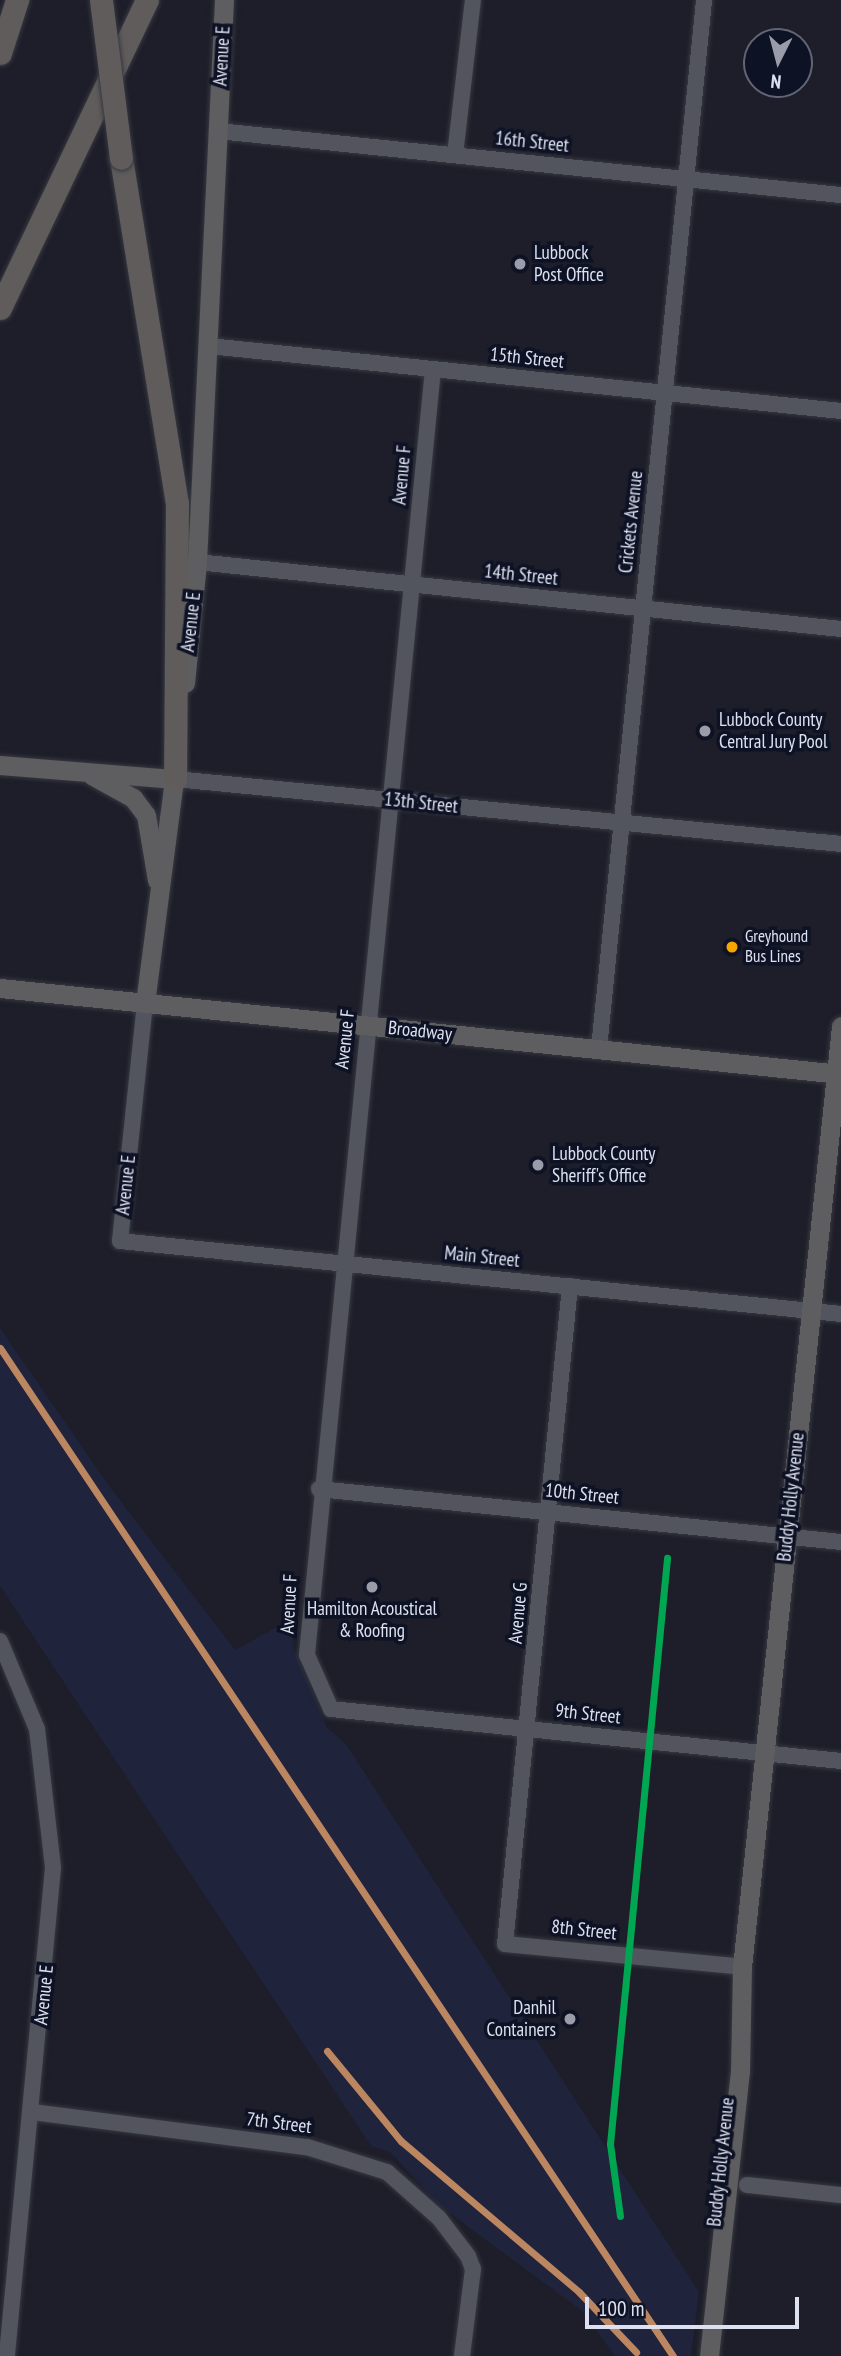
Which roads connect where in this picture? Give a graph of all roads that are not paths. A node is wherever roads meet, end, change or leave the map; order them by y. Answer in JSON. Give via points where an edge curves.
{"nodes":[{"id":1,"x":17,"y":0,"type":"edge"},
{"id":2,"x":101,"y":0,"type":"edge"},
{"id":3,"x":147,"y":0,"type":"edge"},
{"id":4,"x":224,"y":0,"type":"edge"},
{"id":5,"x":473,"y":0,"type":"edge"},
{"id":6,"x":704,"y":0,"type":"edge"},
{"id":7,"x":0,"y":53,"type":"edge"},
{"id":8,"x":218,"y":131,"type":"junction"},
{"id":9,"x":455,"y":155,"type":"junction"},
{"id":10,"x":686,"y":179,"type":"junction"},
{"id":11,"x":841,"y":195,"type":"edge"},
{"id":12,"x":0,"y":308,"type":"edge"},
{"id":13,"x":209,"y":345,"type":"junction"},
{"id":14,"x":433,"y":369,"type":"junction"},
{"id":15,"x":665,"y":393,"type":"junction"},
{"id":16,"x":841,"y":411,"type":"edge"},
{"id":17,"x":197,"y":562,"type":"junction"},
{"id":18,"x":413,"y":585,"type":"junction"},
{"id":19,"x":643,"y":608,"type":"junction"},
{"id":20,"x":841,"y":629,"type":"edge"},
{"id":21,"x":0,"y":765,"type":"edge"},
{"id":22,"x":79,"y":769,"type":"junction"},
{"id":23,"x":175,"y":779,"type":"junction"},
{"id":24,"x":391,"y":800,"type":"junction"},
{"id":25,"x":622,"y":823,"type":"junction"},
{"id":26,"x":841,"y":844,"type":"edge"},
{"id":27,"x":158,"y":884,"type":"junction"},
{"id":28,"x":0,"y":988,"type":"edge"},
{"id":29,"x":145,"y":1003,"type":"junction"},
{"id":30,"x":368,"y":1025,"type":"junction"},
{"id":31,"x":841,"y":1026,"type":"edge"},
{"id":32,"x":599,"y":1049,"type":"junction"},
{"id":33,"x":839,"y":1073,"type":"edge"},
{"id":34,"x":120,"y":1241,"type":"joint"},
{"id":35,"x":343,"y":1264,"type":"junction"},
{"id":36,"x":570,"y":1286,"type":"junction"},
{"id":37,"x":811,"y":1311,"type":"junction"},
{"id":38,"x":841,"y":1314,"type":"edge"},
{"id":39,"x":319,"y":1489,"type":"junction"},
{"id":40,"x":548,"y":1512,"type":"junction"},
{"id":41,"x":787,"y":1536,"type":"junction"},
{"id":42,"x":841,"y":1542,"type":"edge"},
{"id":43,"x":0,"y":1641,"type":"edge"},
{"id":44,"x":331,"y":1709,"type":"joint"},
{"id":45,"x":528,"y":1729,"type":"junction"},
{"id":46,"x":764,"y":1753,"type":"junction"},
{"id":47,"x":841,"y":1761,"type":"edge"},
{"id":48,"x":505,"y":1944,"type":"joint"},
{"id":49,"x":742,"y":1967,"type":"junction"},
{"id":50,"x":32,"y":2112,"type":"junction"},
{"id":51,"x":747,"y":2185,"type":"dead end"},
{"id":52,"x":841,"y":2195,"type":"edge"},
{"id":53,"x":7,"y":2356,"type":"edge"},
{"id":54,"x":462,"y":2356,"type":"edge"},
{"id":55,"x":698,"y":2356,"type":"edge"},
{"id":56,"x":709,"y":2356,"type":"edge"}],
"edges":[{"from":1,"to":7,"type":"highway"},
{"from":2,"to":23,"type":"highway","bridge":true,"via":[[121,158],[177,503]]},
{"from":3,"to":12,"type":"highway"},
{"from":4,"to":8,"type":"main road","name":"Avenue E"},
{"from":5,"to":9,"type":"street"},
{"from":6,"to":10,"type":"street","name":"Crickets Avenue"},
{"from":8,"to":9,"type":"street","name":"16th Street"},
{"from":8,"to":13,"type":"main road","name":"Avenue E"},
{"from":9,"to":10,"type":"street","name":"16th Street"},
{"from":10,"to":11,"type":"street","name":"16th Street"},
{"from":10,"to":15,"type":"street","name":"Crickets Avenue"},
{"from":13,"to":14,"type":"street","name":"15th Street"},
{"from":13,"to":17,"type":"main road","name":"Avenue E"},
{"from":14,"to":15,"type":"street","name":"15th Street"},
{"from":14,"to":18,"type":"street","name":"Avenue F"},
{"from":15,"to":16,"type":"street","name":"15th Street"},
{"from":15,"to":19,"type":"street","name":"Crickets Avenue"},
{"from":17,"to":18,"type":"street","name":"14th Street"},
{"from":17,"to":23,"type":"main road","name":"Avenue E"},
{"from":18,"to":19,"type":"street","name":"14th Street"},
{"from":18,"to":24,"type":"street","name":"Avenue F"},
{"from":19,"to":20,"type":"street","name":"14th Street"},
{"from":19,"to":25,"type":"street","name":"Crickets Avenue"},
{"from":21,"to":22,"type":"main road","name":"13th Street"},
{"from":22,"to":23,"type":"main road","name":"13th Street"},
{"from":22,"to":27,"type":"main road","via":[[114,785],[146,815]]},
{"from":23,"to":24,"type":"street","name":"13th Street"},
{"from":23,"to":27,"type":"main road","name":"Avenue E"},
{"from":24,"to":25,"type":"street","name":"13th Street"},
{"from":24,"to":30,"type":"street","name":"Avenue F"},
{"from":25,"to":26,"type":"street","name":"13th Street"},
{"from":25,"to":32,"type":"street","name":"Crickets Avenue"},
{"from":27,"to":29,"type":"main road","name":"Avenue E"},
{"from":28,"to":29,"type":"main road","name":"Broadway"},
{"from":29,"to":30,"type":"main road","name":"Broadway"},
{"from":29,"to":34,"type":"street","name":"Avenue E"},
{"from":30,"to":32,"type":"main road","name":"Broadway"},
{"from":30,"to":35,"type":"street","name":"Avenue F"},
{"from":31,"to":33,"type":"main road","name":"Buddy Holly Avenue"},
{"from":32,"to":33,"type":"main road","name":"Broadway"},
{"from":33,"to":37,"type":"main road","name":"Buddy Holly Avenue"},
{"from":34,"to":35,"type":"street","name":"Main Street"},
{"from":35,"to":36,"type":"street","name":"Main Street"},
{"from":35,"to":39,"type":"street","name":"Avenue F"},
{"from":36,"to":37,"type":"street","name":"Main Street"},
{"from":36,"to":40,"type":"street","name":"Avenue G"},
{"from":37,"to":38,"type":"street","name":"Main Street"},
{"from":37,"to":41,"type":"main road","name":"Buddy Holly Avenue"},
{"from":39,"to":40,"type":"street","name":"10th Street"},
{"from":39,"to":44,"type":"street","name":"Avenue F","via":[[307,1655]]},
{"from":40,"to":41,"type":"street","name":"10th Street"},
{"from":40,"to":45,"type":"street","name":"Avenue G"},
{"from":41,"to":42,"type":"street","name":"10th Street"},
{"from":41,"to":46,"type":"main road","name":"Buddy Holly Avenue"},
{"from":43,"to":50,"type":"street","name":"Avenue E","via":[[37,1729],[49,1795],[53,1882]]},
{"from":44,"to":45,"type":"street","name":"9th Street"},
{"from":45,"to":46,"type":"street","name":"9th Street"},
{"from":45,"to":48,"type":"street","name":"Avenue G"},
{"from":46,"to":47,"type":"street","name":"9th Street"},
{"from":46,"to":49,"type":"main road","name":"Buddy Holly Avenue"},
{"from":48,"to":49,"type":"street","name":"8th Street"},
{"from":49,"to":55,"type":"main road","name":"Buddy Holly Avenue"},
{"from":49,"to":56,"type":"main road","name":"Buddy Holly Avenue","via":[[740,2071]]},
{"from":50,"to":53,"type":"street","name":"Avenue E"},
{"from":50,"to":54,"type":"street","name":"7th Street","via":[[351,2156],[411,2191],[458,2241],[473,2269]]},
{"from":51,"to":52,"type":"street"}]}
